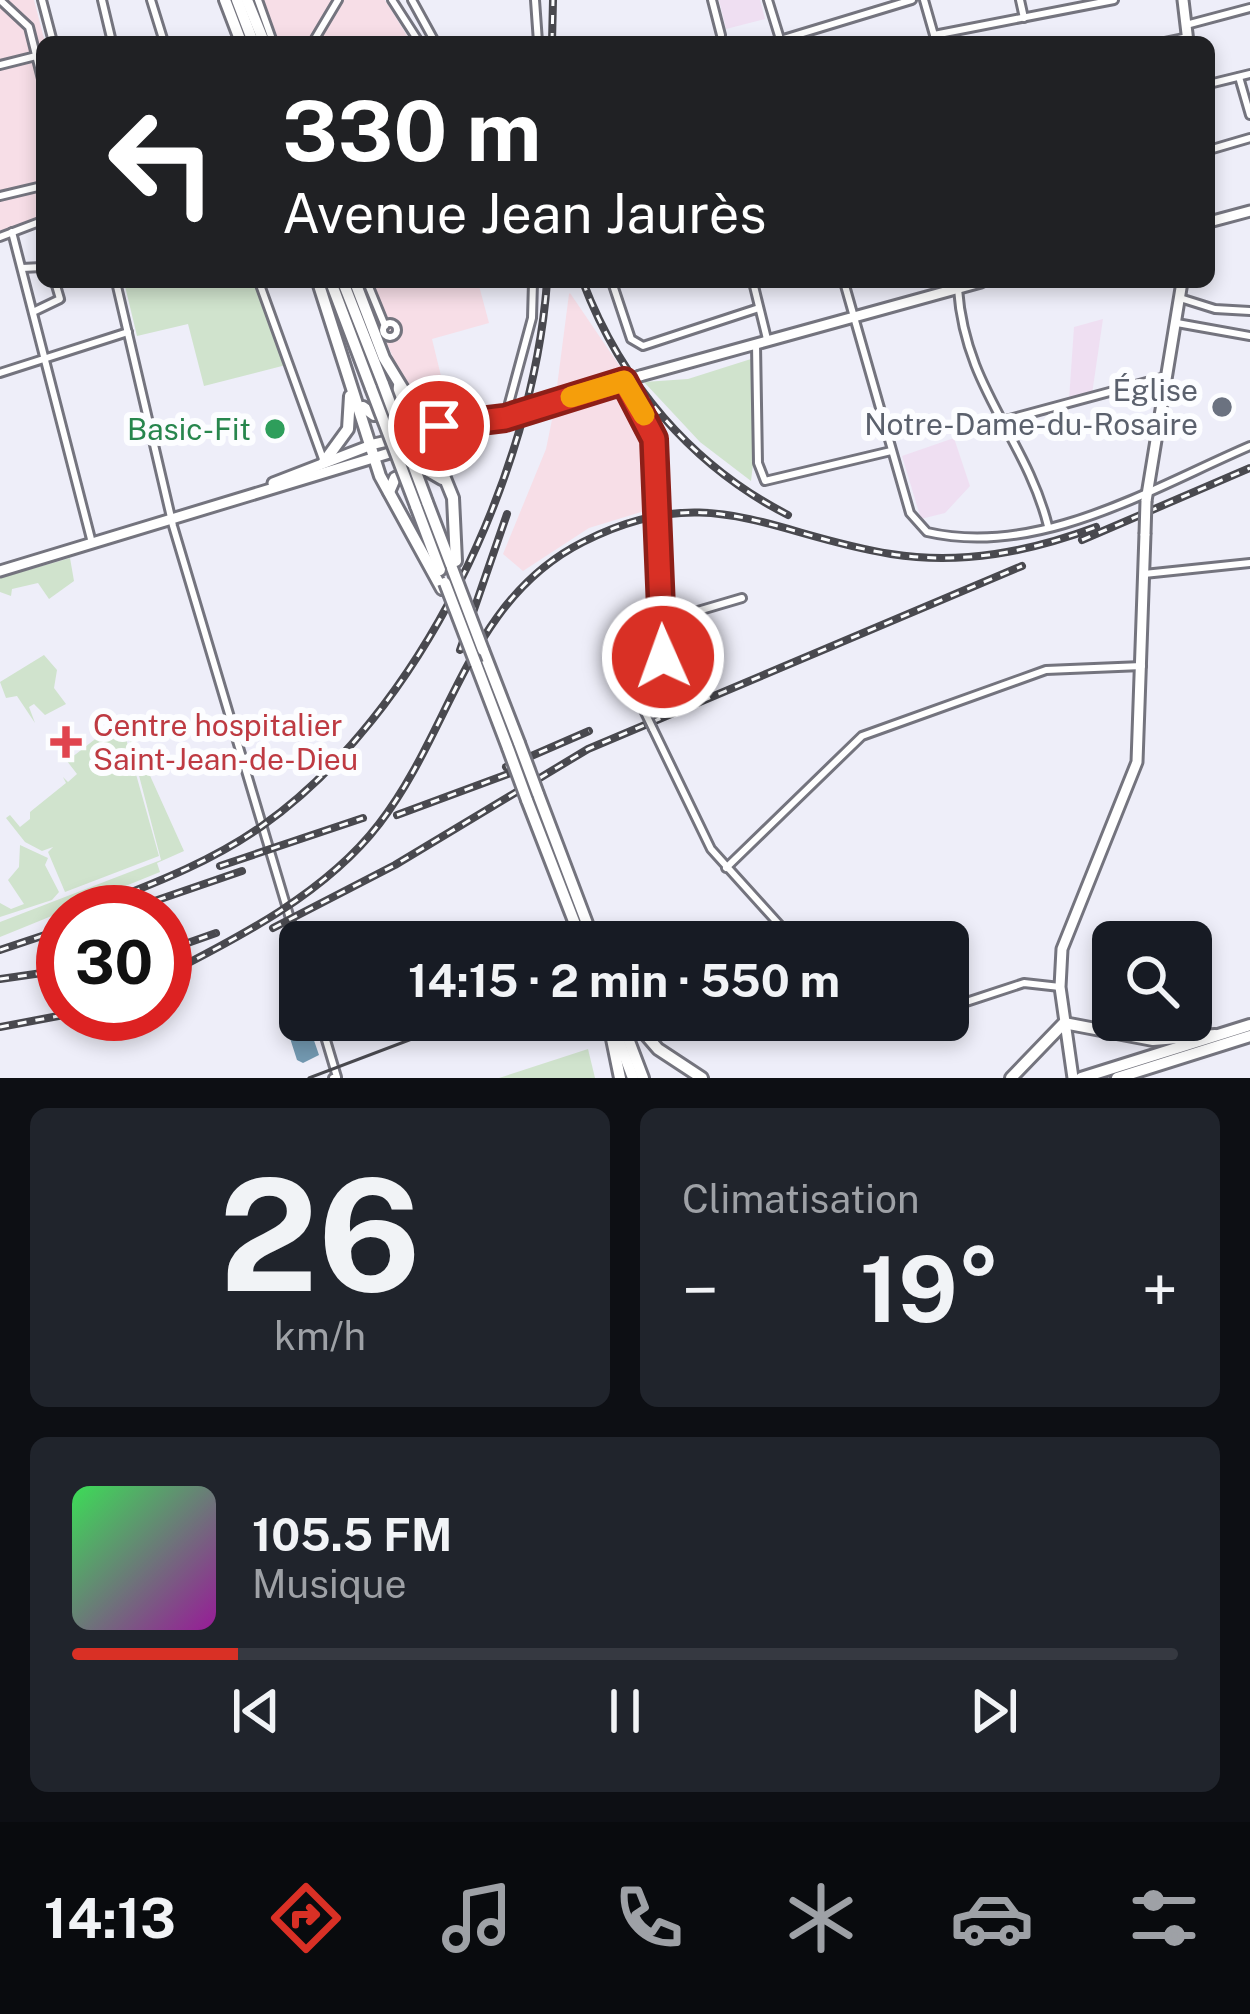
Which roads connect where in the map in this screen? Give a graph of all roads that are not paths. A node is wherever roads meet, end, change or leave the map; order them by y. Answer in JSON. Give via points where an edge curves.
{"nodes":[{"id":1,"x":0,"y":0,"type":"edge"},
{"id":2,"x":42,"y":0,"type":"edge"},
{"id":3,"x":102,"y":0,"type":"edge"},
{"id":4,"x":151,"y":0,"type":"edge"},
{"id":5,"x":225,"y":0,"type":"edge"},
{"id":6,"x":237,"y":0,"type":"edge"},
{"id":7,"x":247,"y":0,"type":"edge"},
{"id":8,"x":258,"y":0,"type":"edge"},
{"id":9,"x":338,"y":0,"type":"edge"},
{"id":10,"x":392,"y":0,"type":"edge"},
{"id":11,"x":412,"y":0,"type":"edge"},
{"id":12,"x":535,"y":0,"type":"edge"},
{"id":13,"x":712,"y":0,"type":"edge"},
{"id":14,"x":768,"y":0,"type":"edge"},
{"id":15,"x":912,"y":0,"type":"edge"},
{"id":16,"x":924,"y":0,"type":"edge"},
{"id":17,"x":1020,"y":0,"type":"edge"},
{"id":18,"x":1114,"y":0,"type":"edge"},
{"id":19,"x":1183,"y":0,"type":"edge"},
{"id":20,"x":1250,"y":8,"type":"edge"},
{"id":21,"x":45,"y":14,"type":"junction"},
{"id":22,"x":1024,"y":18,"type":"junction"},
{"id":23,"x":29,"y":27,"type":"junction"},
{"id":24,"x":50,"y":31,"type":"junction"},
{"id":25,"x":1187,"y":34,"type":"edge"},
{"id":26,"x":722,"y":35,"type":"dead end"},
{"id":27,"x":51,"y":36,"type":"edge"},
{"id":28,"x":111,"y":36,"type":"edge"},
{"id":29,"x":162,"y":36,"type":"edge"},
{"id":30,"x":241,"y":36,"type":"edge"},
{"id":31,"x":242,"y":36,"type":"edge"},
{"id":32,"x":262,"y":36,"type":"edge"},
{"id":33,"x":272,"y":36,"type":"edge"},
{"id":34,"x":317,"y":36,"type":"edge"},
{"id":35,"x":415,"y":36,"type":"edge"},
{"id":36,"x":432,"y":36,"type":"edge"},
{"id":37,"x":538,"y":36,"type":"edge"},
{"id":38,"x":779,"y":36,"type":"edge"},
{"id":39,"x":797,"y":36,"type":"edge"},
{"id":40,"x":934,"y":36,"type":"edge"},
{"id":41,"x":948,"y":36,"type":"edge"},
{"id":42,"x":36,"y":56,"type":"joint"},
{"id":43,"x":0,"y":65,"type":"edge"},
{"id":44,"x":1250,"y":74,"type":"edge"},
{"id":45,"x":1239,"y":77,"type":"junction"},
{"id":46,"x":1215,"y":83,"type":"edge"},
{"id":47,"x":1250,"y":116,"type":"edge"},
{"id":48,"x":1250,"y":138,"type":"edge"},
{"id":49,"x":1215,"y":148,"type":"edge"},
{"id":50,"x":36,"y":187,"type":"edge"},
{"id":51,"x":0,"y":196,"type":"edge"},
{"id":52,"x":1250,"y":211,"type":"edge"},
{"id":53,"x":1215,"y":220,"type":"edge"},
{"id":54,"x":36,"y":223,"type":"edge"},
{"id":55,"x":12,"y":232,"type":"junction"},
{"id":56,"x":0,"y":237,"type":"edge"},
{"id":57,"x":36,"y":267,"type":"edge"},
{"id":58,"x":22,"y":268,"type":"junction"},
{"id":59,"x":57,"y":288,"type":"edge"},
{"id":60,"x":117,"y":288,"type":"edge"},
{"id":61,"x":262,"y":288,"type":"edge"},
{"id":62,"x":320,"y":288,"type":"edge"},
{"id":63,"x":334,"y":288,"type":"edge"},
{"id":64,"x":345,"y":288,"type":"edge"},
{"id":65,"x":357,"y":288,"type":"edge"},
{"id":66,"x":370,"y":288,"type":"edge"},
{"id":67,"x":533,"y":288,"type":"edge"},
{"id":68,"x":615,"y":288,"type":"edge"},
{"id":69,"x":754,"y":288,"type":"edge"},
{"id":70,"x":846,"y":288,"type":"edge"},
{"id":71,"x":961,"y":288,"type":"edge"},
{"id":72,"x":1181,"y":288,"type":"edge"},
{"id":73,"x":958,"y":289,"type":"junction"},
{"id":74,"x":1180,"y":298,"type":"junction"},
{"id":75,"x":759,"y":308,"type":"junction"},
{"id":76,"x":1250,"y":311,"type":"edge"},
{"id":77,"x":33,"y":312,"type":"junction"},
{"id":78,"x":855,"y":316,"type":"junction"},
{"id":79,"x":1175,"y":323,"type":"junction"},
{"id":80,"x":128,"y":332,"type":"junction"},
{"id":81,"x":1250,"y":336,"type":"edge"},
{"id":82,"x":767,"y":339,"type":"junction"},
{"id":83,"x":755,"y":342,"type":"junction"},
{"id":84,"x":45,"y":359,"type":"junction"},
{"id":85,"x":346,"y":369,"type":"junction"},
{"id":86,"x":390,"y":370,"type":"junction"},
{"id":87,"x":0,"y":374,"type":"edge"},
{"id":88,"x":1166,"y":377,"type":"junction"},
{"id":89,"x":625,"y":381,"type":"junction"},
{"id":90,"x":377,"y":386,"type":"junction"},
{"id":91,"x":399,"y":386,"type":"junction"},
{"id":92,"x":354,"y":395,"type":"junction"},
{"id":93,"x":505,"y":418,"type":"junction"},
{"id":94,"x":1002,"y":421,"type":"junction"},
{"id":95,"x":476,"y":422,"type":"junction"},
{"id":96,"x":425,"y":428,"type":"junction"},
{"id":97,"x":431,"y":442,"type":"junction"},
{"id":98,"x":374,"y":444,"type":"junction"},
{"id":99,"x":1250,"y":446,"type":"edge"},
{"id":100,"x":893,"y":451,"type":"junction"},
{"id":101,"x":376,"y":460,"type":"junction"},
{"id":102,"x":326,"y":467,"type":"junction"},
{"id":103,"x":448,"y":486,"type":"junction"},
{"id":104,"x":389,"y":492,"type":"junction"},
{"id":105,"x":1146,"y":498,"type":"junction"},
{"id":106,"x":422,"y":504,"type":"junction"},
{"id":107,"x":172,"y":518,"type":"junction"},
{"id":108,"x":1048,"y":526,"type":"junction"},
{"id":109,"x":92,"y":543,"type":"junction"},
{"id":110,"x":1250,"y":563,"type":"edge"},
{"id":111,"x":454,"y":565,"type":"junction"},
{"id":112,"x":0,"y":571,"type":"edge"},
{"id":113,"x":1144,"y":574,"type":"junction"},
{"id":114,"x":443,"y":586,"type":"junction"},
{"id":115,"x":742,"y":598,"type":"dead end"},
{"id":116,"x":662,"y":614,"type":"junction"},
{"id":117,"x":1142,"y":666,"type":"junction"},
{"id":118,"x":513,"y":745,"type":"junction"},
{"id":119,"x":532,"y":797,"type":"junction"},
{"id":120,"x":726,"y":868,"type":"junction"},
{"id":121,"x":291,"y":921,"type":"edge"},
{"id":122,"x":575,"y":921,"type":"edge"},
{"id":123,"x":585,"y":921,"type":"edge"},
{"id":124,"x":775,"y":921,"type":"edge"},
{"id":125,"x":1060,"y":987,"type":"junction"},
{"id":126,"x":969,"y":1001,"type":"edge"},
{"id":127,"x":1064,"y":1022,"type":"junction"},
{"id":128,"x":1250,"y":1025,"type":"edge"},
{"id":129,"x":1215,"y":1035,"type":"junction"},
{"id":130,"x":1250,"y":1036,"type":"edge"},
{"id":131,"x":326,"y":1041,"type":"edge"},
{"id":132,"x":614,"y":1041,"type":"edge"},
{"id":133,"x":618,"y":1041,"type":"edge"},
{"id":134,"x":629,"y":1041,"type":"edge"},
{"id":135,"x":651,"y":1041,"type":"edge"},
{"id":136,"x":1191,"y":1054,"type":"junction"},
{"id":137,"x":335,"y":1077,"type":"edge"},
{"id":138,"x":620,"y":1078,"type":"edge"},
{"id":139,"x":633,"y":1078,"type":"edge"},
{"id":140,"x":643,"y":1078,"type":"edge"},
{"id":141,"x":702,"y":1078,"type":"edge"},
{"id":142,"x":1011,"y":1078,"type":"edge"},
{"id":143,"x":1077,"y":1078,"type":"edge"},
{"id":144,"x":1117,"y":1078,"type":"edge"},
{"id":145,"x":1146,"y":1078,"type":"edge"}],
"edges":[{"from":1,"to":23,"type":"street"},
{"from":2,"to":21,"type":"street"},
{"from":3,"to":28,"type":"street"},
{"from":4,"to":29,"type":"street"},
{"from":5,"to":30,"type":"highway"},
{"from":6,"to":31,"type":"highway"},
{"from":7,"to":32,"type":"highway"},
{"from":8,"to":33,"type":"street"},
{"from":9,"to":34,"type":"street"},
{"from":10,"to":35,"type":"street"},
{"from":11,"to":36,"type":"street"},
{"from":12,"to":37,"type":"street"},
{"from":13,"to":26,"type":"street"},
{"from":14,"to":38,"type":"street"},
{"from":15,"to":39,"type":"street"},
{"from":16,"to":40,"type":"street"},
{"from":17,"to":22,"type":"street"},
{"from":18,"to":22,"type":"street"},
{"from":19,"to":25,"type":"main road"},
{"from":20,"to":25,"type":"street"},
{"from":21,"to":23,"type":"street"},
{"from":21,"to":24,"type":"street"},
{"from":22,"to":41,"type":"street"},
{"from":23,"to":24,"type":"street"},
{"from":23,"to":42,"type":"street"},
{"from":24,"to":27,"type":"street"},
{"from":42,"to":43,"type":"street"},
{"from":44,"to":45,"type":"street"},
{"from":45,"to":46,"type":"street"},
{"from":45,"to":47,"type":"street"},
{"from":48,"to":49,"type":"street"},
{"from":50,"to":51,"type":"street"},
{"from":52,"to":53,"type":"main road"},
{"from":54,"to":55,"type":"street"},
{"from":55,"to":56,"type":"street"},
{"from":55,"to":58,"type":"street"},
{"from":57,"to":58,"type":"street"},
{"from":58,"to":77,"type":"street"},
{"from":59,"to":77,"type":"street","via":[[60,299]]},
{"from":60,"to":80,"type":"street"},
{"from":61,"to":102,"type":"street"},
{"from":62,"to":85,"type":"highway"},
{"from":63,"to":90,"type":"highway"},
{"from":64,"to":90,"type":"highway"},
{"from":65,"to":86,"type":"highway"},
{"from":66,"to":86,"type":"street","via":[[386,326],[396,328],[384,349]]},
{"from":67,"to":93,"type":"street"},
{"from":68,"to":75,"type":"street","via":[[631,339],[643,346]]},
{"from":69,"to":75,"type":"street"},
{"from":70,"to":78,"type":"street"},
{"from":71,"to":73,"type":"main road"},
{"from":72,"to":74,"type":"main road"},
{"from":73,"to":78,"type":"main road"},
{"from":73,"to":94,"type":"street","via":[[975,376]]},
{"from":74,"to":76,"type":"street"},
{"from":74,"to":79,"type":"main road"},
{"from":75,"to":82,"type":"street"},
{"from":77,"to":84,"type":"street"},
{"from":78,"to":82,"type":"main road"},
{"from":78,"to":100,"type":"street"},
{"from":79,"to":81,"type":"street"},
{"from":79,"to":88,"type":"main road"},
{"from":80,"to":84,"type":"street"},
{"from":80,"to":107,"type":"street"},
{"from":82,"to":83,"type":"main road"},
{"from":83,"to":89,"type":"main road","bridge":true},
{"from":83,"to":100,"type":"street","via":[[765,481]]},
{"from":84,"to":87,"type":"street"},
{"from":84,"to":109,"type":"street"},
{"from":85,"to":92,"type":"highway"},
{"from":85,"to":102,"type":"highway","via":[[350,425]]},
{"from":86,"to":91,"type":"highway"},
{"from":88,"to":94,"type":"street"},
{"from":88,"to":105,"type":"main road"},
{"from":89,"to":93,"type":"main road","bridge":true},
{"from":89,"to":116,"type":"street","bridge":true,"via":[[653,433]]},
{"from":90,"to":106,"type":"highway","bridge":true},
{"from":91,"to":92,"type":"highway","via":[[395,408],[382,415],[370,414]]},
{"from":91,"to":95,"type":"highway","via":[[434,414]]},
{"from":91,"to":96,"type":"highway"},
{"from":92,"to":98,"type":"highway"},
{"from":93,"to":95,"type":"main road"},
{"from":93,"to":97,"type":"main road"},
{"from":94,"to":108,"type":"street"},
{"from":95,"to":96,"type":"main road"},
{"from":96,"to":97,"type":"highway"},
{"from":96,"to":98,"type":"main road"},
{"from":97,"to":101,"type":"main road"},
{"from":97,"to":103,"type":"highway"},
{"from":98,"to":101,"type":"highway"},
{"from":98,"to":102,"type":"main road"},
{"from":99,"to":105,"type":"street"},
{"from":100,"to":108,"type":"street","via":[[912,518],[927,532],[988,536]]},
{"from":101,"to":102,"type":"main road"},
{"from":101,"to":104,"type":"highway"},
{"from":102,"to":107,"type":"main road"},
{"from":103,"to":104,"type":"highway","via":[[423,468],[394,478]]},
{"from":103,"to":111,"type":"highway","via":[[458,524]]},
{"from":104,"to":114,"type":"highway"},
{"from":105,"to":108,"type":"street"},
{"from":105,"to":113,"type":"main road","bridge":true},
{"from":106,"to":111,"type":"highway"},
{"from":106,"to":114,"type":"highway"},
{"from":107,"to":109,"type":"main road"},
{"from":107,"to":121,"type":"street"},
{"from":109,"to":112,"type":"main road"},
{"from":110,"to":113,"type":"street"},
{"from":111,"to":118,"type":"highway","bridge":true},
{"from":113,"to":117,"type":"main road"},
{"from":114,"to":118,"type":"highway","bridge":true},
{"from":115,"to":116,"type":"street"},
{"from":116,"to":120,"type":"street","bridge":true,"via":[[661,668],[639,700]]},
{"from":117,"to":120,"type":"street","via":[[1046,670],[862,736]]},
{"from":117,"to":125,"type":"main road","via":[[1134,772],[1066,932]]},
{"from":118,"to":119,"type":"highway","bridge":true},
{"from":119,"to":122,"type":"highway"},
{"from":119,"to":123,"type":"highway"},
{"from":120,"to":124,"type":"street"},
{"from":125,"to":126,"type":"street","via":[[1024,983]]},
{"from":125,"to":127,"type":"main road"},
{"from":127,"to":129,"type":"highway","via":[[1153,1040]]},
{"from":127,"to":142,"type":"highway"},
{"from":127,"to":143,"type":"main road"},
{"from":128,"to":129,"type":"highway"},
{"from":129,"to":143,"type":"highway"},
{"from":130,"to":136,"type":"highway"},
{"from":131,"to":137,"type":"street"},
{"from":132,"to":138,"type":"highway"},
{"from":133,"to":139,"type":"highway"},
{"from":134,"to":140,"type":"highway"},
{"from":135,"to":141,"type":"highway"},
{"from":136,"to":144,"type":"highway"},
{"from":136,"to":145,"type":"highway"}]}
